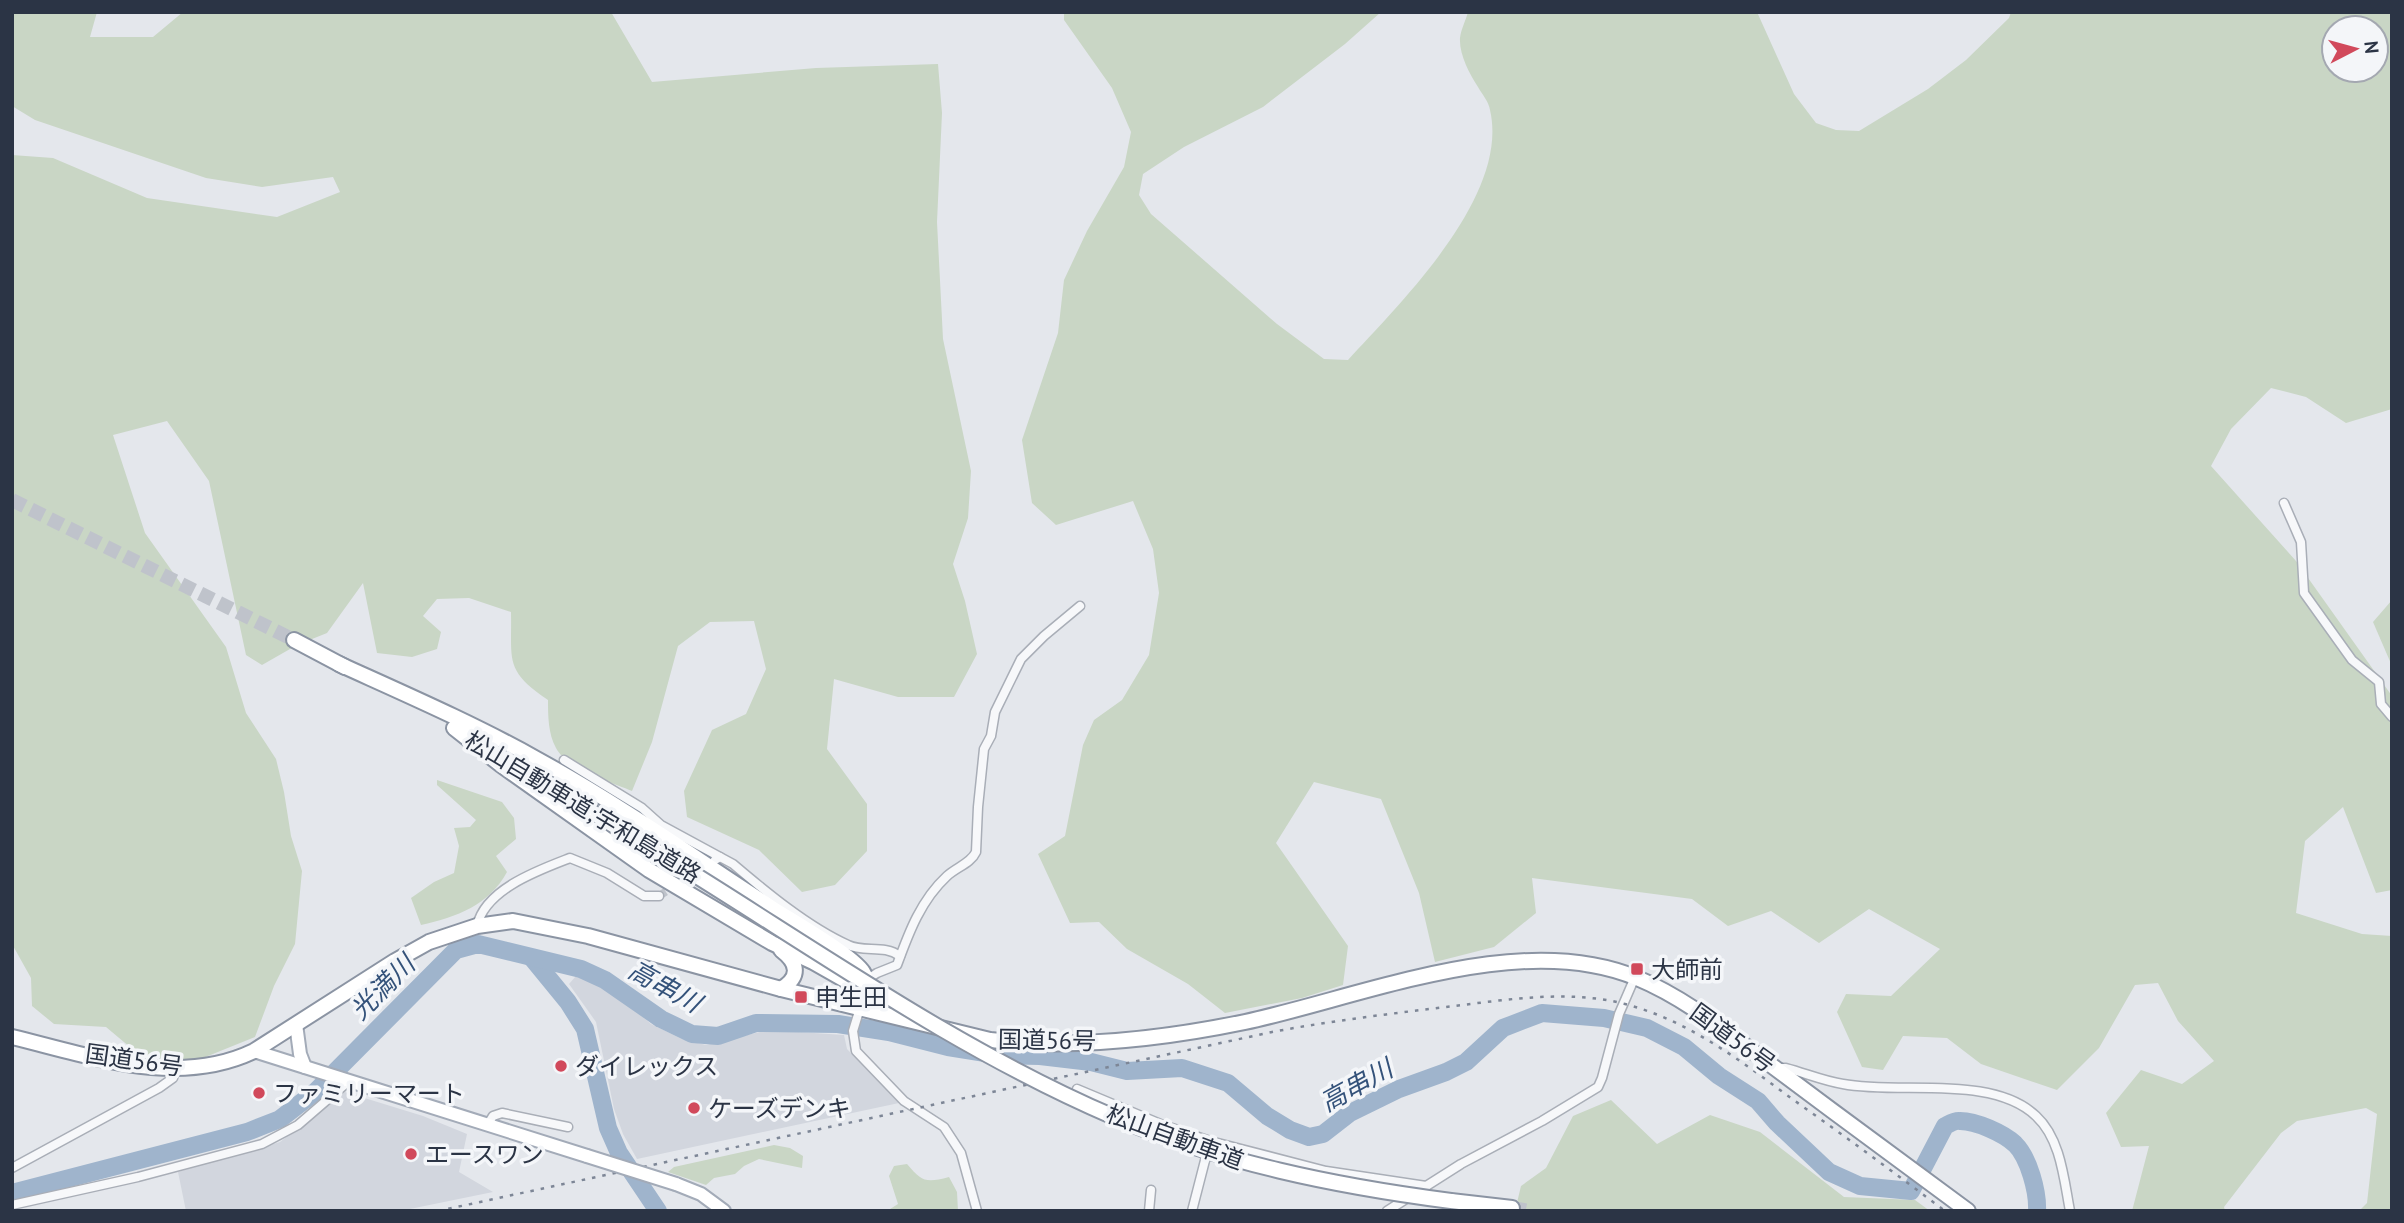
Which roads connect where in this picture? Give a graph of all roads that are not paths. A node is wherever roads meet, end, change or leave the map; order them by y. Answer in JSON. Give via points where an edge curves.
{"nodes":[{"id":1,"x":2284,"y":503,"type":"dead end"},
{"id":2,"x":1080,"y":606,"type":"dead end"},
{"id":3,"x":294,"y":640,"type":"tunnel mouth"},
{"id":4,"x":339,"y":664,"type":"junction"},
{"id":5,"x":2392,"y":717,"type":"edge"},
{"id":6,"x":454,"y":728,"type":"junction"},
{"id":7,"x":564,"y":760,"type":"dead end"},
{"id":8,"x":659,"y":896,"type":"dead end"},
{"id":9,"x":477,"y":926,"type":"junction"},
{"id":10,"x":772,"y":943,"type":"junction"},
{"id":11,"x":900,"y":956,"type":"junction"},
{"id":12,"x":1635,"y":977,"type":"junction"},
{"id":13,"x":862,"y":983,"type":"junction"},
{"id":14,"x":781,"y":989,"type":"junction"},
{"id":15,"x":859,"y":1013,"type":"junction"},
{"id":16,"x":296,"y":1024,"type":"junction"},
{"id":17,"x":12,"y":1037,"type":"edge"},
{"id":18,"x":254,"y":1051,"type":"junction"},
{"id":19,"x":305,"y":1067,"type":"junction"},
{"id":20,"x":176,"y":1068,"type":"junction"},
{"id":21,"x":1775,"y":1069,"type":"junction"},
{"id":22,"x":347,"y":1080,"type":"junction"},
{"id":23,"x":1077,"y":1089,"type":"dead end"},
{"id":24,"x":488,"y":1124,"type":"junction"},
{"id":25,"x":568,"y":1127,"type":"dead end"},
{"id":26,"x":1210,"y":1141,"type":"junction"},
{"id":27,"x":12,"y":1168,"type":"edge"},
{"id":28,"x":1426,"y":1186,"type":"junction"},
{"id":29,"x":1151,"y":1190,"type":"dead end"},
{"id":30,"x":12,"y":1205,"type":"edge"},
{"id":31,"x":1512,"y":1208,"type":"dead end"},
{"id":32,"x":724,"y":1211,"type":"edge"},
{"id":33,"x":977,"y":1211,"type":"edge"},
{"id":34,"x":1149,"y":1211,"type":"edge"},
{"id":35,"x":1192,"y":1211,"type":"edge"},
{"id":36,"x":1387,"y":1211,"type":"edge"},
{"id":37,"x":1968,"y":1211,"type":"edge"},
{"id":38,"x":2070,"y":1211,"type":"edge"}],
"edges":[{"from":1,"to":5,"type":"street","via":[[2301,542],[2304,593],[2352,660],[2379,682],[2381,704]]},
{"from":2,"to":11,"type":"street","via":[[1021,659],[995,712],[984,749],[974,857],[948,875],[922,904]]},
{"from":3,"to":4,"type":"highway","name":"松山自動車道;宇和島道路"},
{"from":4,"to":6,"type":"highway","name":"松山自動車道;宇和島道路"},
{"from":4,"to":13,"type":"highway","via":[[443,711],[581,785],[850,960],[863,972]]},
{"from":6,"to":10,"type":"highway","via":[[649,870]]},
{"from":6,"to":13,"type":"highway","name":"松山自動車道;宇和島道路","bridge":true},
{"from":7,"to":11,"type":"street","via":[[642,808],[661,825],[733,864],[850,947],[889,950]]},
{"from":8,"to":9,"type":"street","via":[[644,896],[607,873],[570,858],[514,883],[479,915]]},
{"from":9,"to":14,"type":"highway","name":"国道56号","via":[[513,921],[537,925]]},
{"from":9,"to":16,"type":"highway","name":"国道56号","via":[[418,949]]},
{"from":10,"to":13,"type":"highway"},
{"from":10,"to":14,"type":"highway","via":[[794,966],[792,982]]},
{"from":11,"to":13,"type":"street","via":[[897,965]]},
{"from":12,"to":15,"type":"highway","name":"国道56号","via":[[1557,961],[1492,964],[1216,1028],[1060,1044],[990,1040]]},
{"from":12,"to":21,"type":"highway","name":"国道56号","via":[[1687,1004]]},
{"from":12,"to":28,"type":"street","via":[[1598,1087]]},
{"from":13,"to":15,"type":"highway"},
{"from":13,"to":31,"type":"highway","name":"松山自動車道","bridge":true,"via":[[1084,1103],[1209,1152],[1383,1192]]},
{"from":14,"to":15,"type":"highway","name":"国道56号"},
{"from":15,"to":33,"type":"street","via":[[853,1031],[856,1051],[914,1109],[944,1127],[961,1153]]},
{"from":16,"to":18,"type":"highway","name":"国道56号"},
{"from":16,"to":19,"type":"main road"},
{"from":17,"to":20,"type":"highway","name":"国道56号","via":[[120,1063]]},
{"from":18,"to":19,"type":"main road"},
{"from":18,"to":20,"type":"highway","name":"国道56号","via":[[234,1060]]},
{"from":19,"to":22,"type":"main road"},
{"from":20,"to":27,"type":"street","via":[[173,1078],[159,1087]]},
{"from":21,"to":37,"type":"highway","name":"国道56号"},
{"from":21,"to":38,"type":"street","via":[[1844,1084],[1973,1090],[2017,1102],[2038,1116],[2054,1144]]},
{"from":22,"to":24,"type":"main road"},
{"from":22,"to":30,"type":"street","via":[[298,1125],[262,1144]]},
{"from":23,"to":26,"type":"street"},
{"from":24,"to":25,"type":"street","via":[[502,1113]]},
{"from":24,"to":32,"type":"main road","bridge":true,"via":[[676,1184],[701,1194]]},
{"from":26,"to":28,"type":"street","via":[[1326,1171]]},
{"from":26,"to":35,"type":"street"},
{"from":28,"to":36,"type":"street"},
{"from":29,"to":34,"type":"street"}]}
